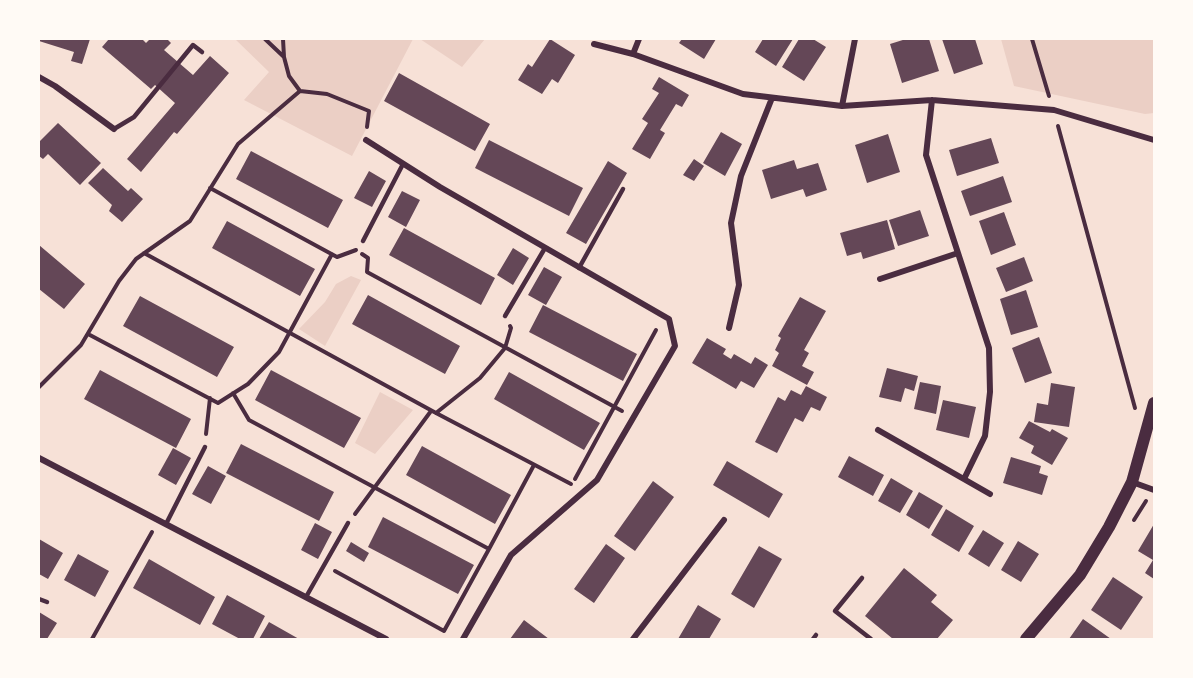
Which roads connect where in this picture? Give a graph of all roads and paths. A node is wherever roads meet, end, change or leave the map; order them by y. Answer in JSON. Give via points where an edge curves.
{"nodes":[{"id":1,"x":265,"y":39,"type":"edge"},
{"id":2,"x":283,"y":39,"type":"edge"},
{"id":3,"x":639,"y":39,"type":"edge"},
{"id":4,"x":855,"y":39,"type":"edge"},
{"id":5,"x":1032,"y":39,"type":"edge"},
{"id":6,"x":594,"y":44,"type":"dead end"},
{"id":7,"x":202,"y":52,"type":"dead end"},
{"id":8,"x":633,"y":54,"type":"junction"},
{"id":9,"x":284,"y":57,"type":"junction"},
{"id":10,"x":39,"y":77,"type":"edge"},
{"id":11,"x":300,"y":91,"type":"junction"},
{"id":12,"x":772,"y":98,"type":"junction"},
{"id":13,"x":932,"y":100,"type":"junction"},
{"id":14,"x":842,"y":106,"type":"junction"},
{"id":15,"x":1054,"y":110,"type":"junction"},
{"id":16,"x":114,"y":129,"type":"joint"},
{"id":17,"x":366,"y":140,"type":"joint"},
{"id":18,"x":1154,"y":140,"type":"edge"},
{"id":19,"x":403,"y":164,"type":"junction"},
{"id":20,"x":210,"y":188,"type":"junction"},
{"id":21,"x":623,"y":189,"type":"dead end"},
{"id":22,"x":363,"y":241,"type":"dead end"},
{"id":23,"x":545,"y":248,"type":"junction"},
{"id":24,"x":144,"y":253,"type":"junction"},
{"id":25,"x":958,"y":253,"type":"junction"},
{"id":26,"x":332,"y":254,"type":"junction"},
{"id":27,"x":579,"y":268,"type":"junction"},
{"id":28,"x":880,"y":279,"type":"dead end"},
{"id":29,"x":505,"y":316,"type":"joint"},
{"id":30,"x":664,"y":316,"type":"junction"},
{"id":31,"x":729,"y":328,"type":"dead end"},
{"id":32,"x":88,"y":334,"type":"junction"},
{"id":33,"x":289,"y":334,"type":"junction"},
{"id":34,"x":505,"y":348,"type":"junction"},
{"id":35,"x":39,"y":387,"type":"edge"},
{"id":36,"x":233,"y":393,"type":"junction"},
{"id":37,"x":210,"y":398,"type":"junction"},
{"id":38,"x":1154,"y":403,"type":"edge"},
{"id":39,"x":615,"y":406,"type":"junction"},
{"id":40,"x":431,"y":411,"type":"junction"},
{"id":41,"x":436,"y":413,"type":"junction"},
{"id":42,"x":633,"y":418,"type":"junction"},
{"id":43,"x":878,"y":430,"type":"dead end"},
{"id":44,"x":1144,"y":442,"type":"junction"},
{"id":45,"x":205,"y":447,"type":"joint"},
{"id":46,"x":39,"y":458,"type":"edge"},
{"id":47,"x":534,"y":465,"type":"junction"},
{"id":48,"x":964,"y":479,"type":"junction"},
{"id":49,"x":1132,"y":482,"type":"junction"},
{"id":50,"x":374,"y":488,"type":"junction"},
{"id":51,"x":1154,"y":490,"type":"edge"},
{"id":52,"x":990,"y":494,"type":"dead end"},
{"id":53,"x":159,"y":520,"type":"junction"},
{"id":54,"x":723,"y":520,"type":"dead end"},
{"id":55,"x":348,"y":523,"type":"joint"},
{"id":56,"x":166,"y":524,"type":"junction"},
{"id":57,"x":489,"y":549,"type":"junction"},
{"id":58,"x":324,"y":565,"type":"junction"},
{"id":59,"x":862,"y":578,"type":"dead end"},
{"id":60,"x":306,"y":597,"type":"junction"},
{"id":61,"x":39,"y":598,"type":"edge"},
{"id":62,"x":47,"y":602,"type":"dead end"},
{"id":63,"x":92,"y":639,"type":"edge"},
{"id":64,"x":386,"y":639,"type":"edge"},
{"id":65,"x":463,"y":639,"type":"edge"},
{"id":66,"x":633,"y":639,"type":"edge"},
{"id":67,"x":871,"y":639,"type":"edge"},
{"id":68,"x":1026,"y":639,"type":"edge"}],
"edges":[{"from":1,"to":9,"type":"path"},
{"from":2,"to":9,"type":"path"},
{"from":3,"to":8,"type":"street"},
{"from":4,"to":14,"type":"street"},
{"from":5,"to":15,"type":"path"},
{"from":6,"to":8,"type":"street"},
{"from":7,"to":16,"type":"lane","via":[[193,45],[134,117]]},
{"from":8,"to":12,"type":"street","via":[[743,94]]},
{"from":9,"to":11,"type":"path","via":[[289,76]]},
{"from":10,"to":16,"type":"street"},
{"from":11,"to":17,"type":"path","via":[[327,94],[369,111]]},
{"from":11,"to":20,"type":"path","via":[[238,144]]},
{"from":12,"to":14,"type":"street"},
{"from":12,"to":31,"type":"street","via":[[741,176],[731,223],[740,285]]},
{"from":13,"to":14,"type":"street"},
{"from":13,"to":15,"type":"street"},
{"from":13,"to":25,"type":"street","via":[[926,155]]},
{"from":15,"to":18,"type":"street"},
{"from":15,"to":44,"type":"path"},
{"from":17,"to":19,"type":"street"},
{"from":19,"to":22,"type":"lane"},
{"from":19,"to":23,"type":"street"},
{"from":20,"to":24,"type":"path","via":[[190,221]]},
{"from":20,"to":26,"type":"path"},
{"from":21,"to":27,"type":"lane"},
{"from":23,"to":27,"type":"street"},
{"from":23,"to":29,"type":"lane"},
{"from":24,"to":32,"type":"path","via":[[118,281]]},
{"from":24,"to":33,"type":"path"},
{"from":25,"to":28,"type":"street"},
{"from":25,"to":48,"type":"street","via":[[988,348],[990,392],[985,436]]},
{"from":26,"to":33,"type":"path"},
{"from":26,"to":34,"type":"path","via":[[338,256],[354,250],[368,258],[367,272]]},
{"from":27,"to":30,"type":"street"},
{"from":29,"to":34,"type":"path","via":[[511,328]]},
{"from":30,"to":39,"type":"path"},
{"from":30,"to":42,"type":"street","via":[[669,319],[675,346]]},
{"from":32,"to":35,"type":"path"},
{"from":32,"to":37,"type":"path"},
{"from":33,"to":36,"type":"path","via":[[279,352],[248,384]]},
{"from":33,"to":40,"type":"path"},
{"from":34,"to":39,"type":"path"},
{"from":34,"to":41,"type":"path","via":[[480,378]]},
{"from":36,"to":37,"type":"path","via":[[219,403]]},
{"from":36,"to":50,"type":"path","via":[[249,420]]},
{"from":37,"to":45,"type":"path"},
{"from":38,"to":44,"type":"main road"},
{"from":39,"to":42,"type":"path"},
{"from":39,"to":47,"type":"path","via":[[572,485]]},
{"from":40,"to":41,"type":"path"},
{"from":40,"to":50,"type":"path"},
{"from":41,"to":47,"type":"path"},
{"from":42,"to":65,"type":"street","via":[[597,480],[511,555]]},
{"from":43,"to":48,"type":"street"},
{"from":44,"to":49,"type":"main road"},
{"from":45,"to":56,"type":"lane"},
{"from":46,"to":53,"type":"street"},
{"from":47,"to":57,"type":"path"},
{"from":48,"to":52,"type":"street"},
{"from":49,"to":51,"type":"street"},
{"from":49,"to":68,"type":"main road","via":[[1080,575]]},
{"from":50,"to":55,"type":"path"},
{"from":50,"to":57,"type":"path"},
{"from":53,"to":56,"type":"street"},
{"from":53,"to":63,"type":"path"},
{"from":54,"to":66,"type":"street"},
{"from":55,"to":58,"type":"lane"},
{"from":56,"to":60,"type":"street"},
{"from":57,"to":58,"type":"path","via":[[444,631]]},
{"from":58,"to":60,"type":"lane"},
{"from":59,"to":67,"type":"lane","via":[[835,610]]},
{"from":60,"to":64,"type":"street"},
{"from":61,"to":62,"type":"lane"}]}
